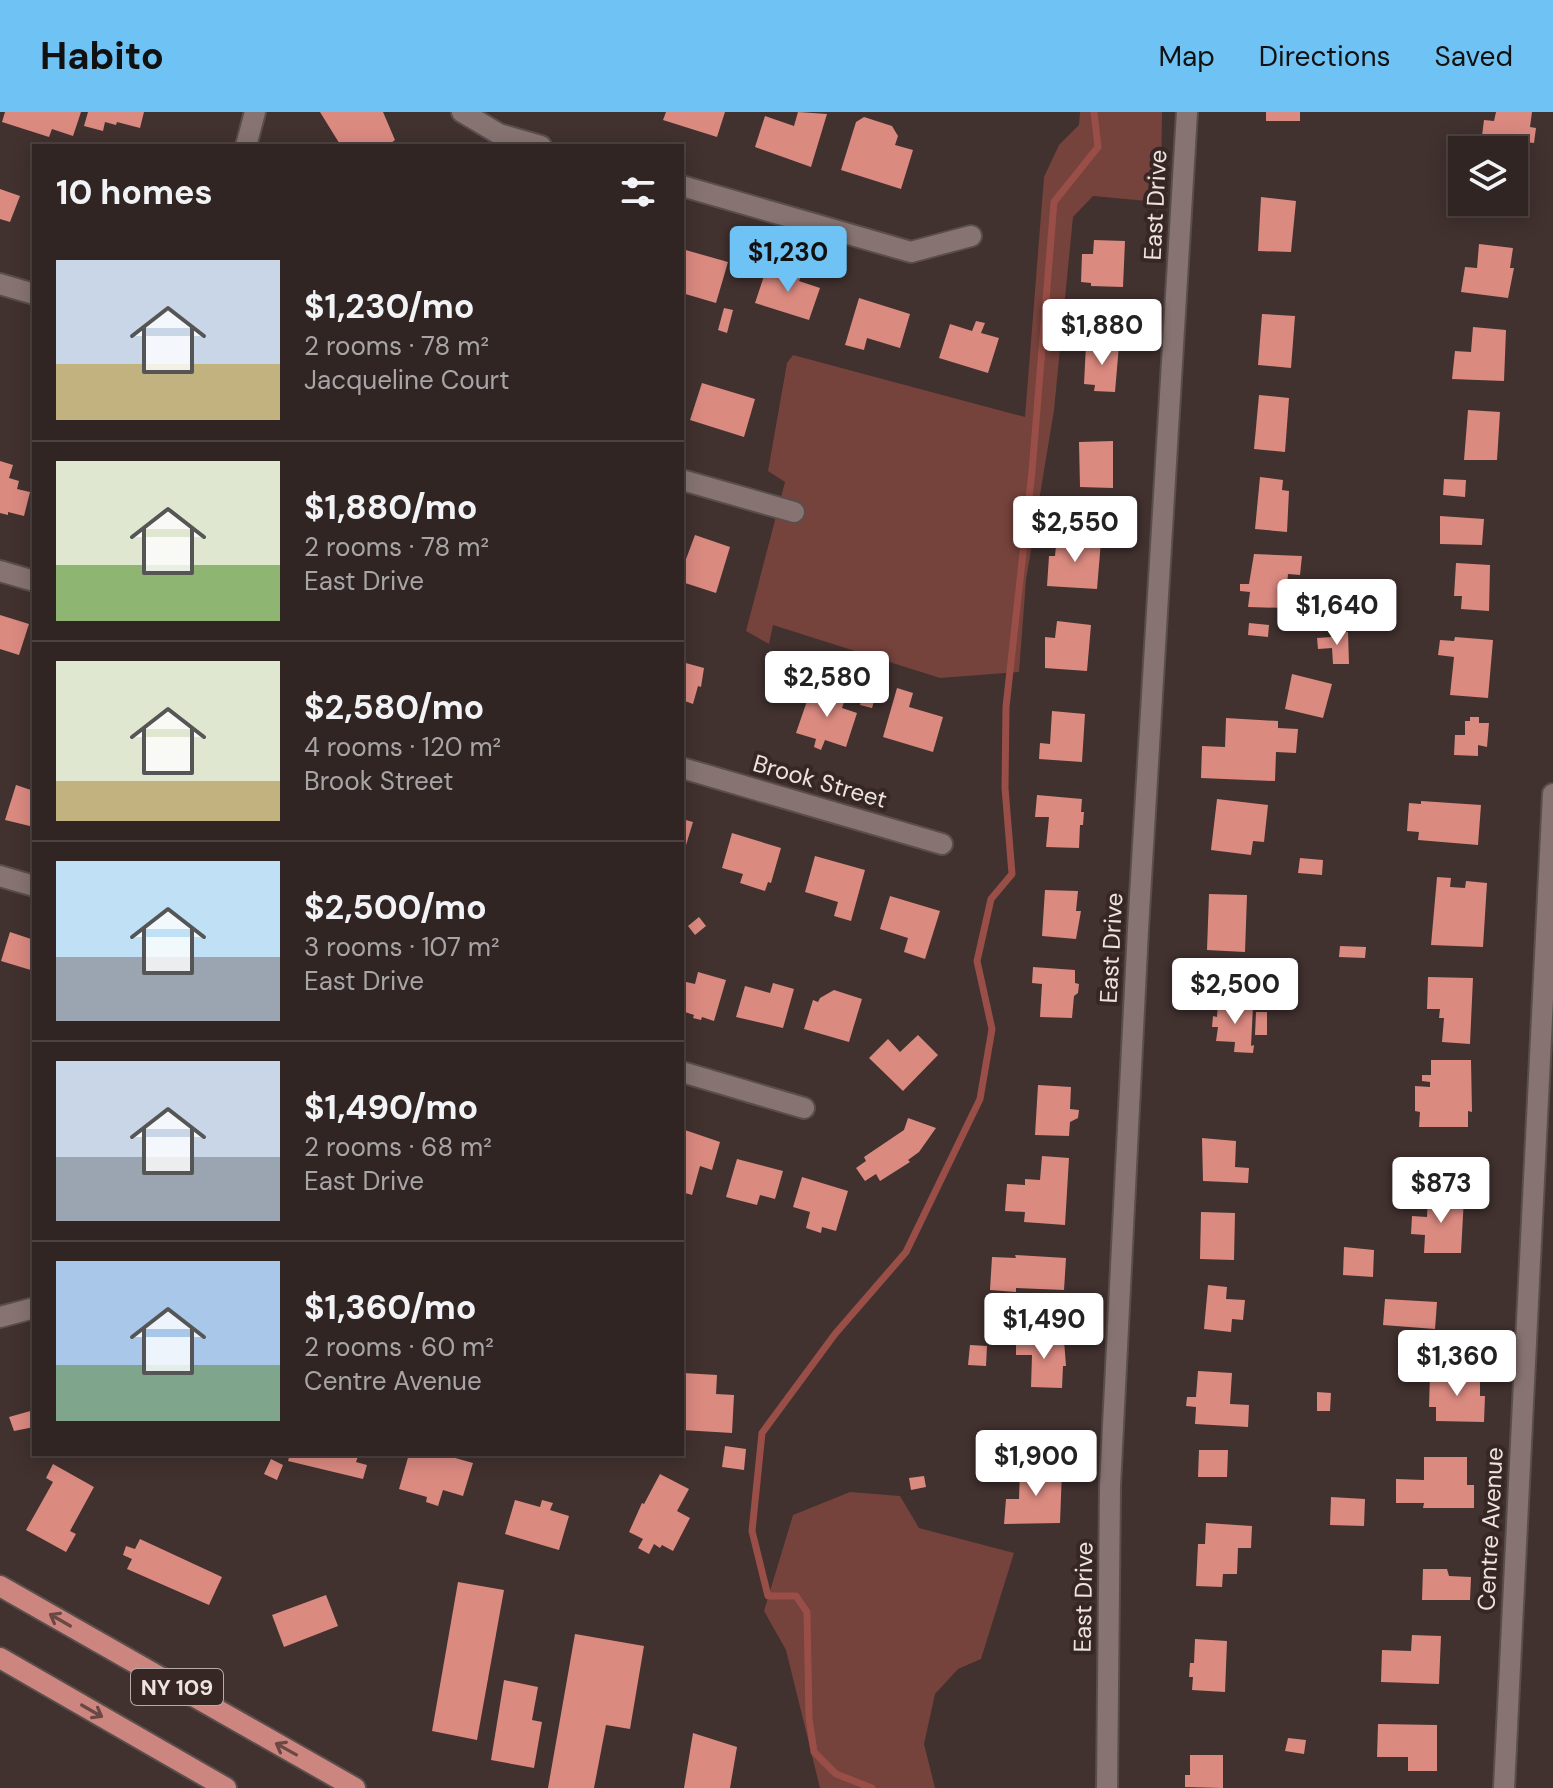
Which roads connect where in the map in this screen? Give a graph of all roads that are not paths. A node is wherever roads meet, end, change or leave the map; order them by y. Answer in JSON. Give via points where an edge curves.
{"nodes":[{"id":1,"x":255,"y":112,"type":"edge"},
{"id":2,"x":462,"y":112,"type":"edge"},
{"id":3,"x":1187,"y":112,"type":"edge"},
{"id":4,"x":247,"y":144,"type":"edge"},
{"id":5,"x":534,"y":144,"type":"edge"},
{"id":6,"x":684,"y":187,"type":"edge"},
{"id":7,"x":971,"y":236,"type":"dead end"},
{"id":8,"x":0,"y":284,"type":"edge"},
{"id":9,"x":32,"y":293,"type":"edge"},
{"id":10,"x":684,"y":481,"type":"edge"},
{"id":11,"x":794,"y":512,"type":"dead end"},
{"id":12,"x":0,"y":571,"type":"edge"},
{"id":13,"x":32,"y":580,"type":"edge"},
{"id":14,"x":684,"y":769,"type":"edge"},
{"id":15,"x":1553,"y":794,"type":"edge"},
{"id":16,"x":942,"y":844,"type":"dead end"},
{"id":17,"x":0,"y":876,"type":"edge"},
{"id":18,"x":32,"y":885,"type":"edge"},
{"id":19,"x":684,"y":1073,"type":"edge"},
{"id":20,"x":804,"y":1108,"type":"dead end"},
{"id":21,"x":32,"y":1309,"type":"edge"},
{"id":22,"x":0,"y":1317,"type":"edge"},
{"id":23,"x":0,"y":1586,"type":"edge"},
{"id":24,"x":0,"y":1658,"type":"edge"},
{"id":25,"x":226,"y":1788,"type":"edge"},
{"id":26,"x":355,"y":1788,"type":"edge"},
{"id":27,"x":1107,"y":1788,"type":"edge"},
{"id":28,"x":1504,"y":1788,"type":"edge"}],
"edges":[{"from":1,"to":4,"type":"street"},
{"from":2,"to":5,"type":"street","via":[[499,134]]},
{"from":3,"to":27,"type":"street","name":"East Drive","via":[[1112,1440]]},
{"from":6,"to":7,"type":"street","via":[[911,252]]},
{"from":8,"to":9,"type":"street"},
{"from":10,"to":11,"type":"street"},
{"from":12,"to":13,"type":"street"},
{"from":14,"to":16,"type":"street","name":"Brook Street"},
{"from":15,"to":28,"type":"street","name":"Centre Avenue"},
{"from":17,"to":18,"type":"street"},
{"from":19,"to":20,"type":"street"},
{"from":21,"to":22,"type":"street"},
{"from":26,"to":23,"type":"main road","number":"NY 109","one_way":true},
{"from":24,"to":25,"type":"main road","number":"NY 109","one_way":true}]}
